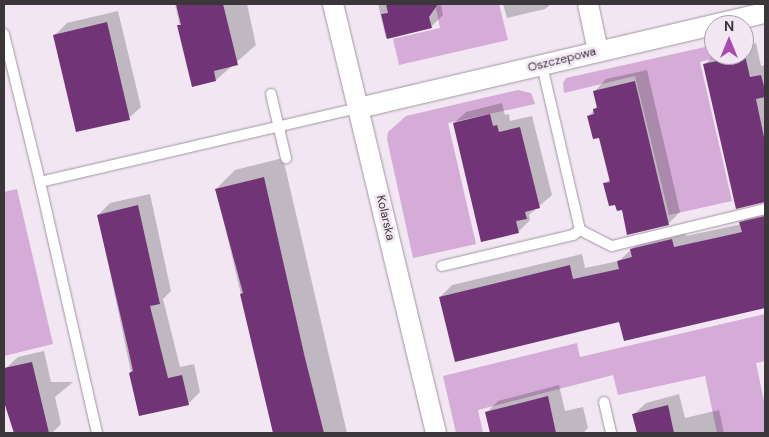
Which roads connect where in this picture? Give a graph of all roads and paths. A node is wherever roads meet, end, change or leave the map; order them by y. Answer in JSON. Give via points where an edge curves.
{"nodes":[{"id":1,"x":333,"y":4,"type":"edge"},
{"id":2,"x":588,"y":4,"type":"edge"},
{"id":3,"x":765,"y":13,"type":"edge"},
{"id":4,"x":4,"y":34,"type":"edge"},
{"id":5,"x":598,"y":51,"type":"junction"},
{"id":6,"x":542,"y":65,"type":"junction"},
{"id":7,"x":271,"y":94,"type":"dead end"},
{"id":8,"x":359,"y":108,"type":"junction"},
{"id":9,"x":279,"y":128,"type":"junction"},
{"id":10,"x":286,"y":158,"type":"dead end"},
{"id":11,"x":40,"y":182,"type":"junction"},
{"id":12,"x":765,"y":209,"type":"edge"},
{"id":13,"x":580,"y":230,"type":"junction"},
{"id":14,"x":442,"y":266,"type":"dead end"},
{"id":15,"x":604,"y":402,"type":"dead end"},
{"id":16,"x":97,"y":433,"type":"edge"},
{"id":17,"x":436,"y":433,"type":"edge"},
{"id":18,"x":611,"y":433,"type":"edge"}],
"edges":[{"from":1,"to":8,"type":"street","name":"Kolarska"},
{"from":2,"to":5,"type":"street"},
{"from":3,"to":5,"type":"street","name":"Oszczepowa"},
{"from":4,"to":11,"type":"lane"},
{"from":5,"to":6,"type":"street","name":"Oszczepowa"},
{"from":6,"to":8,"type":"street","name":"Oszczepowa"},
{"from":6,"to":13,"type":"lane"},
{"from":7,"to":9,"type":"lane"},
{"from":8,"to":9,"type":"lane"},
{"from":8,"to":17,"type":"street","name":"Kolarska"},
{"from":9,"to":10,"type":"lane"},
{"from":9,"to":11,"type":"lane"},
{"from":11,"to":16,"type":"lane"},
{"from":12,"to":13,"type":"lane","via":[[612,246]]},
{"from":13,"to":14,"type":"lane","via":[[573,235]]},
{"from":15,"to":18,"type":"lane"}]}
